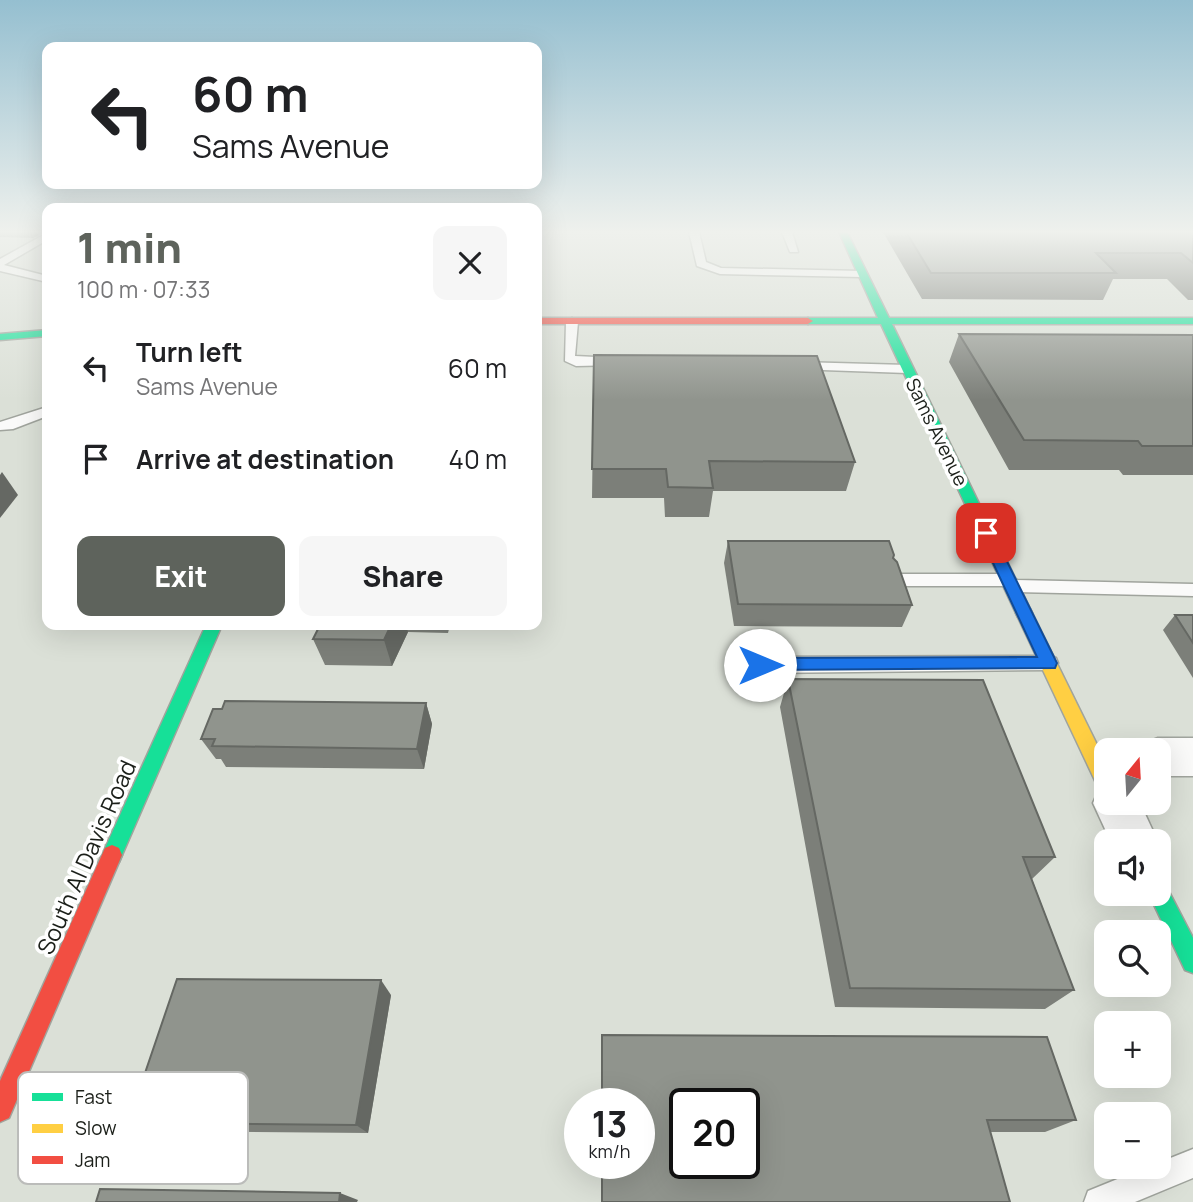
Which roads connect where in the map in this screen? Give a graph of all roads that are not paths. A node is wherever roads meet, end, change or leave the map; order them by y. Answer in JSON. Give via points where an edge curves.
{"nodes":[{"id":1,"x":868,"y":288,"type":"edge"},
{"id":2,"x":542,"y":321,"type":"edge"},
{"id":3,"x":1193,"y":321,"type":"edge"},
{"id":4,"x":572,"y":322,"type":"junction"},
{"id":5,"x":884,"y":323,"type":"junction"},
{"id":6,"x":42,"y":333,"type":"edge"},
{"id":7,"x":0,"y":337,"type":"edge"},
{"id":8,"x":628,"y":362,"type":"edge"},
{"id":9,"x":789,"y":366,"type":"edge"},
{"id":10,"x":907,"y":369,"type":"junction"},
{"id":11,"x":42,"y":413,"type":"edge"},
{"id":12,"x":0,"y":426,"type":"edge"},
{"id":13,"x":895,"y":580,"type":"edge"},
{"id":14,"x":1010,"y":583,"type":"junction"},
{"id":15,"x":1193,"y":590,"type":"edge"},
{"id":16,"x":212,"y":630,"type":"edge"},
{"id":17,"x":1049,"y":663,"type":"junction"},
{"id":18,"x":760,"y":665,"type":"dead end"},
{"id":19,"x":1094,"y":750,"type":"edge"},
{"id":20,"x":1171,"y":757,"type":"edge"},
{"id":21,"x":1193,"y":757,"type":"edge"},
{"id":22,"x":1165,"y":906,"type":"edge"},
{"id":23,"x":1193,"y":962,"type":"edge"},
{"id":24,"x":0,"y":1109,"type":"edge"},
{"id":25,"x":1193,"y":1163,"type":"edge"},
{"id":26,"x":1099,"y":1202,"type":"edge"}],
"edges":[{"from":1,"to":5,"type":"street","name":"Sams Avenue"},
{"from":2,"to":4,"type":"street"},
{"from":3,"to":5,"type":"street"},
{"from":4,"to":5,"type":"street"},
{"from":4,"to":8,"type":"lane","via":[[569,358],[576,362]]},
{"from":5,"to":10,"type":"street","name":"Sams Avenue"},
{"from":6,"to":7,"type":"street"},
{"from":9,"to":10,"type":"lane"},
{"from":10,"to":14,"type":"street","name":"Sams Avenue"},
{"from":11,"to":12,"type":"lane"},
{"from":13,"to":14,"type":"lane"},
{"from":14,"to":15,"type":"lane"},
{"from":14,"to":17,"type":"street","name":"Sams Avenue"},
{"from":16,"to":24,"type":"street","name":"South Al Davis Road"},
{"from":17,"to":18,"type":"lane"},
{"from":17,"to":19,"type":"street","name":"Sams Avenue"},
{"from":20,"to":21,"type":"street"},
{"from":22,"to":23,"type":"street"},
{"from":25,"to":26,"type":"lane"}]}
